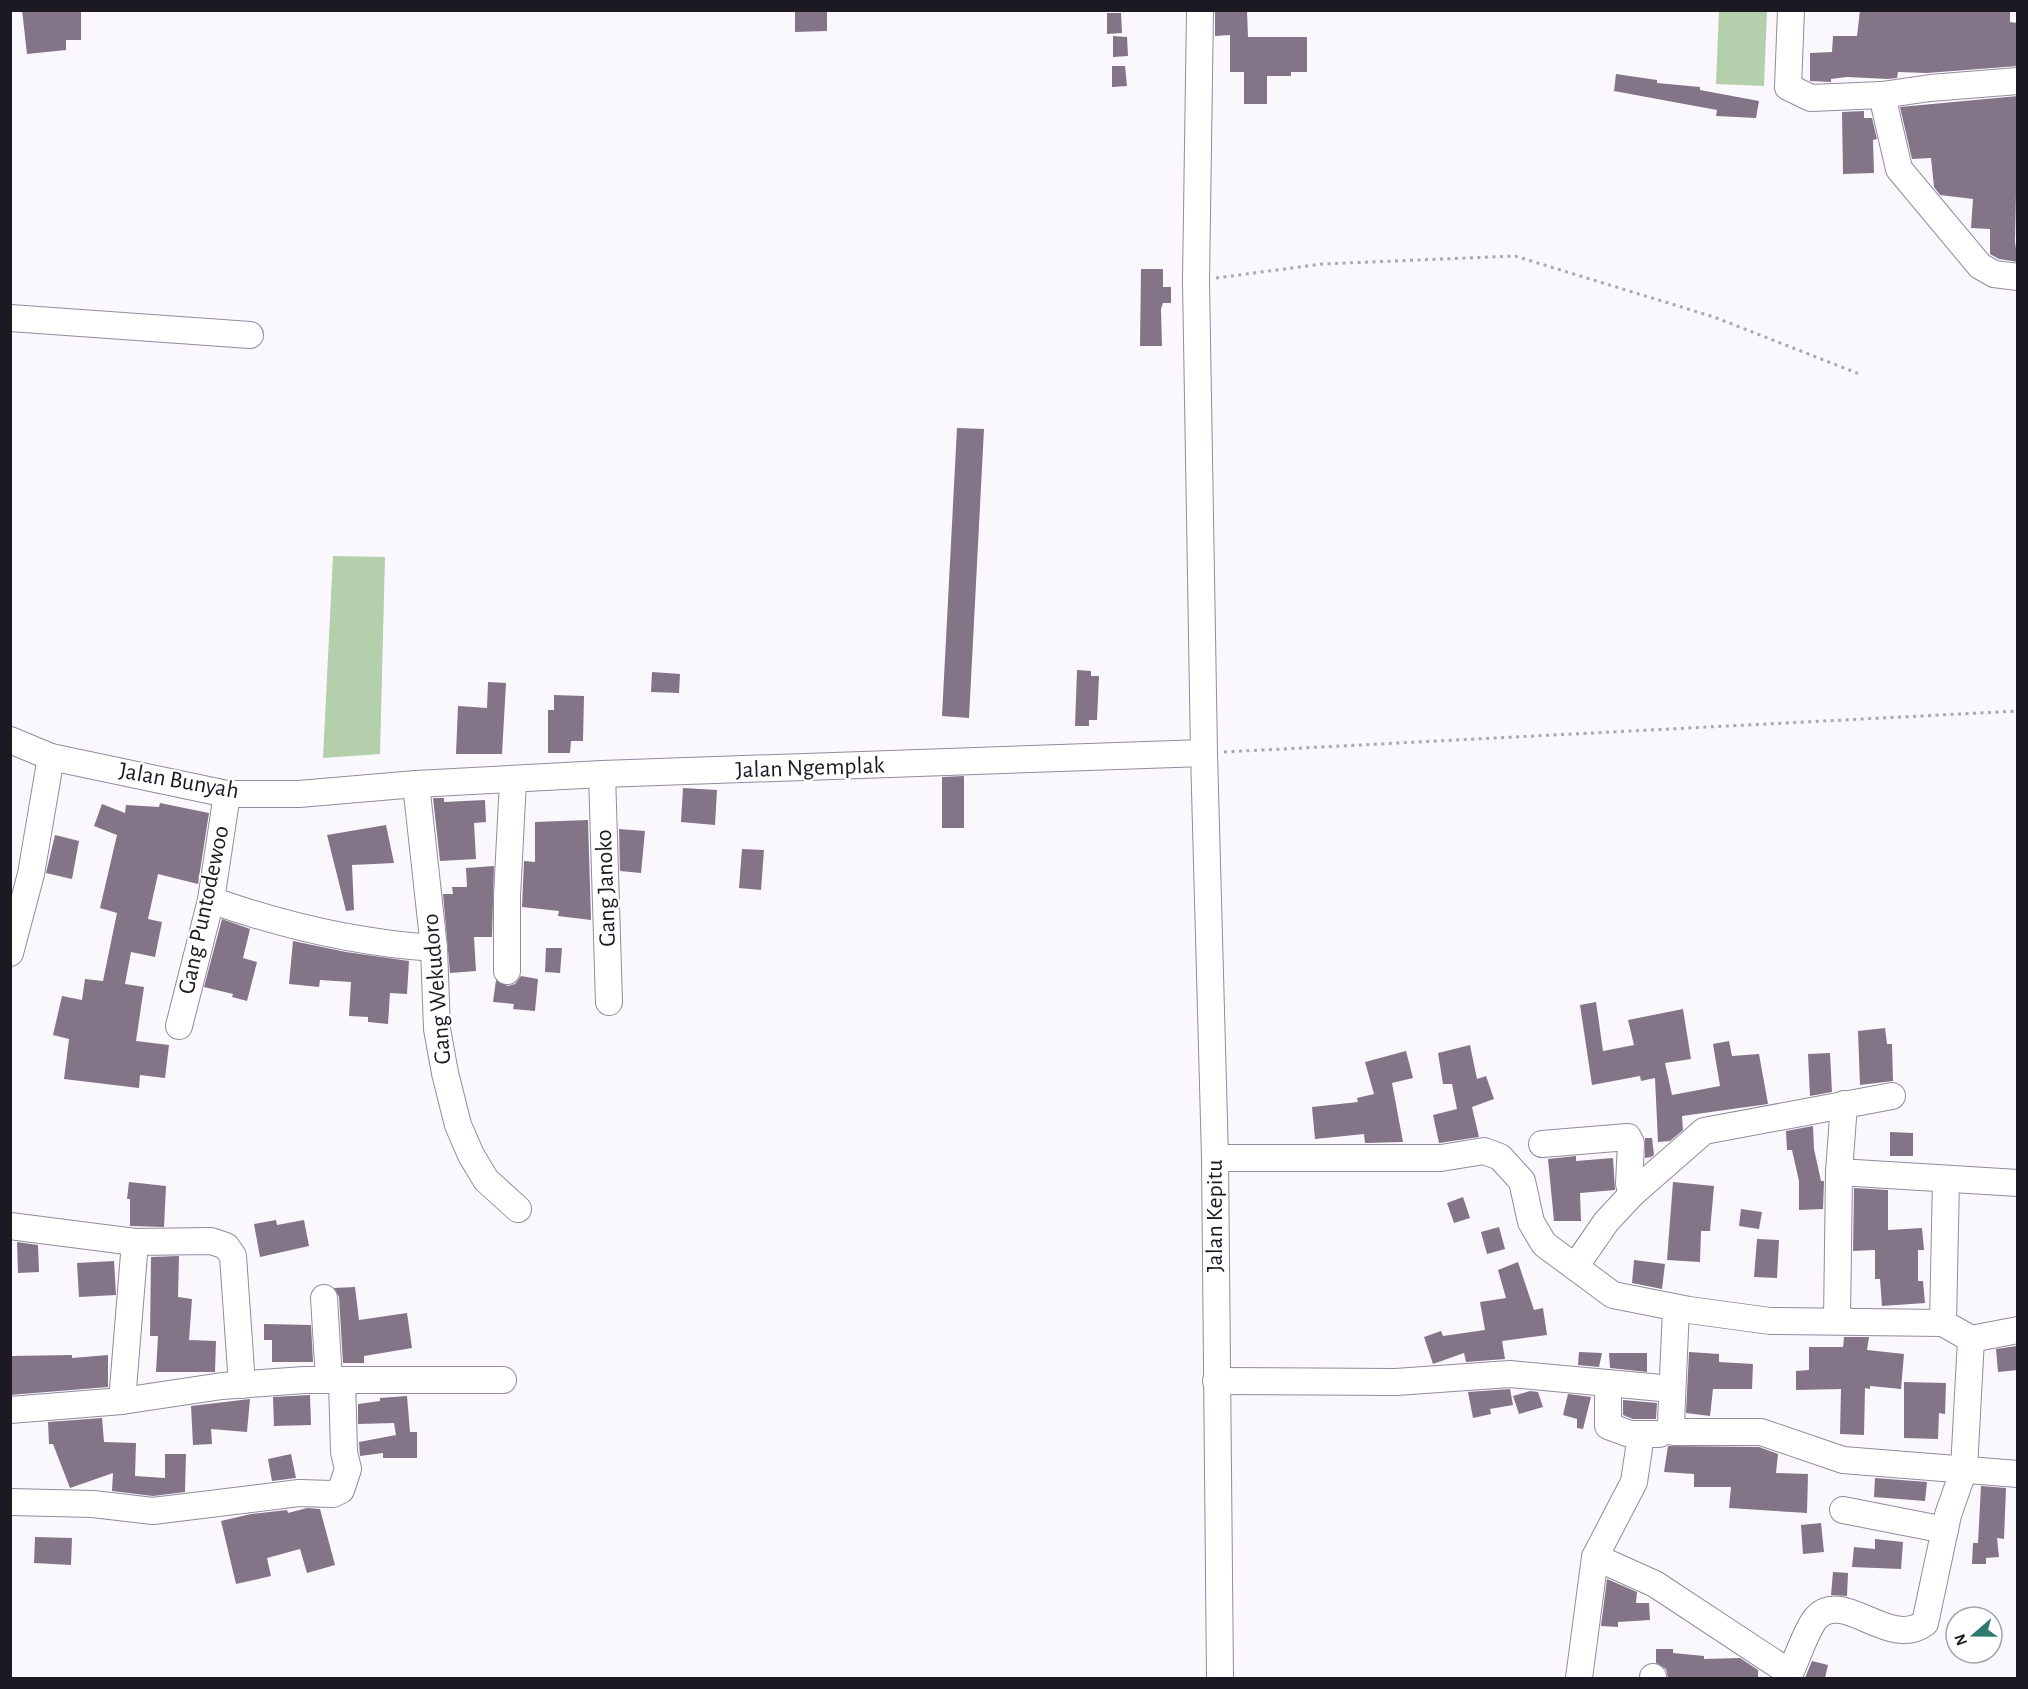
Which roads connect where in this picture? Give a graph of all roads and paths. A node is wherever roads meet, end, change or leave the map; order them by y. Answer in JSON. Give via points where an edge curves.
{"nodes":[{"id":1,"x":1200,"y":10,"type":"edge"},
{"id":2,"x":1791,"y":10,"type":"edge"},
{"id":3,"x":2018,"y":81,"type":"edge"},
{"id":4,"x":1882,"y":95,"type":"junction"},
{"id":5,"x":2018,"y":277,"type":"edge"},
{"id":6,"x":1196,"y":281,"type":"junction"},
{"id":7,"x":10,"y":318,"type":"edge"},
{"id":8,"x":250,"y":334,"type":"dead end"},
{"id":9,"x":1862,"y":375,"type":"dead end"},
{"id":10,"x":2018,"y":711,"type":"edge"},
{"id":11,"x":10,"y":740,"type":"edge"},
{"id":12,"x":1204,"y":753,"type":"junction"},
{"id":13,"x":51,"y":757,"type":"junction"},
{"id":14,"x":602,"y":774,"type":"junction"},
{"id":15,"x":513,"y":780,"type":"junction"},
{"id":16,"x":417,"y":784,"type":"junction"},
{"id":17,"x":227,"y":794,"type":"junction"},
{"id":18,"x":211,"y":900,"type":"junction"},
{"id":19,"x":434,"y":948,"type":"junction"},
{"id":20,"x":10,"y":953,"type":"edge"},
{"id":21,"x":507,"y":971,"type":"dead end"},
{"id":22,"x":609,"y":1002,"type":"dead end"},
{"id":23,"x":179,"y":1026,"type":"dead end"},
{"id":24,"x":1892,"y":1096,"type":"dead end"},
{"id":25,"x":1844,"y":1104,"type":"junction"},
{"id":26,"x":1542,"y":1144,"type":"dead end"},
{"id":27,"x":1215,"y":1158,"type":"junction"},
{"id":28,"x":1839,"y":1172,"type":"junction"},
{"id":29,"x":1946,"y":1179,"type":"junction"},
{"id":30,"x":2018,"y":1183,"type":"edge"},
{"id":31,"x":1632,"y":1194,"type":"junction"},
{"id":32,"x":518,"y":1209,"type":"dead end"},
{"id":33,"x":10,"y":1226,"type":"edge"},
{"id":34,"x":135,"y":1242,"type":"junction"},
{"id":35,"x":1575,"y":1267,"type":"junction"},
{"id":36,"x":324,"y":1298,"type":"dead end"},
{"id":37,"x":1676,"y":1308,"type":"junction"},
{"id":38,"x":1837,"y":1321,"type":"junction"},
{"id":39,"x":1943,"y":1323,"type":"junction"},
{"id":40,"x":2018,"y":1330,"type":"edge"},
{"id":41,"x":1971,"y":1339,"type":"junction"},
{"id":42,"x":335,"y":1380,"type":"junction"},
{"id":43,"x":503,"y":1380,"type":"dead end"},
{"id":44,"x":1216,"y":1381,"type":"junction"},
{"id":45,"x":1608,"y":1383,"type":"junction"},
{"id":46,"x":242,"y":1384,"type":"junction"},
{"id":47,"x":1672,"y":1389,"type":"junction"},
{"id":48,"x":122,"y":1401,"type":"junction"},
{"id":49,"x":10,"y":1410,"type":"edge"},
{"id":50,"x":1673,"y":1432,"type":"junction"},
{"id":51,"x":1641,"y":1435,"type":"junction"},
{"id":52,"x":1964,"y":1469,"type":"junction"},
{"id":53,"x":2018,"y":1474,"type":"edge"},
{"id":54,"x":10,"y":1502,"type":"edge"},
{"id":55,"x":1844,"y":1510,"type":"dead end"},
{"id":56,"x":1945,"y":1530,"type":"junction"},
{"id":57,"x":1600,"y":1548,"type":"junction"},
{"id":58,"x":1790,"y":1676,"type":"edge"},
{"id":59,"x":1220,"y":1678,"type":"edge"},
{"id":60,"x":1579,"y":1678,"type":"edge"}],
"edges":[{"from":1,"to":6,"type":"street","name":"Jalan Kepitu"},
{"from":2,"to":4,"type":"street","via":[[1789,89],[1810,99]]},
{"from":3,"to":4,"type":"street"},
{"from":4,"to":5,"type":"street","via":[[1899,169],[1980,266],[1994,274]]},
{"from":6,"to":9,"type":"path","via":[[1322,264],[1515,256],[1714,317]]},
{"from":6,"to":12,"type":"street","name":"Jalan Kepitu"},
{"from":7,"to":8,"type":"street"},
{"from":10,"to":12,"type":"path"},
{"from":11,"to":13,"type":"street","name":"Jalan Bunyah"},
{"from":12,"to":14,"type":"street","name":"Jalan Ngemplak"},
{"from":12,"to":27,"type":"street","name":"Jalan Kepitu"},
{"from":13,"to":17,"type":"street","name":"Jalan Bunyah"},
{"from":13,"to":20,"type":"street","via":[[31,874]]},
{"from":14,"to":15,"type":"street","name":"Jalan Ngemplak"},
{"from":14,"to":22,"type":"street","name":"Gang Janoko"},
{"from":15,"to":16,"type":"street","name":"Jalan Ngemplak"},
{"from":15,"to":21,"type":"street"},
{"from":16,"to":17,"type":"street","name":"Jalan Bunyah","via":[[299,795]]},
{"from":16,"to":19,"type":"street","name":"Gang Wekudoro"},
{"from":17,"to":18,"type":"street","name":"Gang Puntodewoo"},
{"from":18,"to":19,"type":"street","via":[[312,930],[379,944]]},
{"from":18,"to":23,"type":"street","name":"Gang Puntodewoo"},
{"from":19,"to":32,"type":"street","name":"Gang Wekudoro","via":[[437,1029],[458,1125],[486,1180]]},
{"from":24,"to":25,"type":"street"},
{"from":25,"to":28,"type":"street"},
{"from":25,"to":31,"type":"street","via":[[1704,1131]]},
{"from":26,"to":31,"type":"street","via":[[1628,1137]]},
{"from":27,"to":35,"type":"street","via":[[1441,1158],[1484,1151],[1500,1157],[1522,1181],[1531,1222],[1544,1244]]},
{"from":27,"to":44,"type":"street","name":"Jalan Kepitu"},
{"from":28,"to":29,"type":"street"},
{"from":28,"to":38,"type":"street"},
{"from":29,"to":30,"type":"street"},
{"from":29,"to":39,"type":"street"},
{"from":31,"to":35,"type":"street","via":[[1606,1221]]},
{"from":33,"to":34,"type":"street"},
{"from":34,"to":46,"type":"street","via":[[211,1241],[226,1246],[233,1256]]},
{"from":34,"to":48,"type":"street"},
{"from":35,"to":37,"type":"street","via":[[1613,1295]]},
{"from":36,"to":42,"type":"street"},
{"from":37,"to":38,"type":"street","via":[[1770,1321]]},
{"from":37,"to":47,"type":"street"},
{"from":38,"to":39,"type":"street"},
{"from":39,"to":41,"type":"street"},
{"from":40,"to":41,"type":"street"},
{"from":41,"to":52,"type":"street"},
{"from":42,"to":43,"type":"street"},
{"from":42,"to":46,"type":"street"},
{"from":42,"to":54,"type":"street","via":[[348,1469],[341,1490],[333,1494],[299,1492],[153,1511],[93,1504]]},
{"from":44,"to":45,"type":"street","via":[[1396,1382],[1510,1374]]},
{"from":44,"to":59,"type":"street","name":"Jalan Kepitu"},
{"from":45,"to":47,"type":"street"},
{"from":45,"to":51,"type":"street","via":[[1608,1426]]},
{"from":46,"to":48,"type":"street"},
{"from":47,"to":50,"type":"street"},
{"from":48,"to":49,"type":"street"},
{"from":50,"to":51,"type":"street"},
{"from":50,"to":52,"type":"street","via":[[1761,1432],[1843,1460]]},
{"from":51,"to":57,"type":"street","via":[[1634,1482]]},
{"from":52,"to":53,"type":"street"},
{"from":52,"to":56,"type":"street"},
{"from":55,"to":56,"type":"street"},
{"from":56,"to":58,"type":"street","via":[[1925,1623],[1902,1631],[1844,1609],[1830,1611],[1816,1618]]},
{"from":57,"to":58,"type":"street"},
{"from":57,"to":60,"type":"street"}]}
